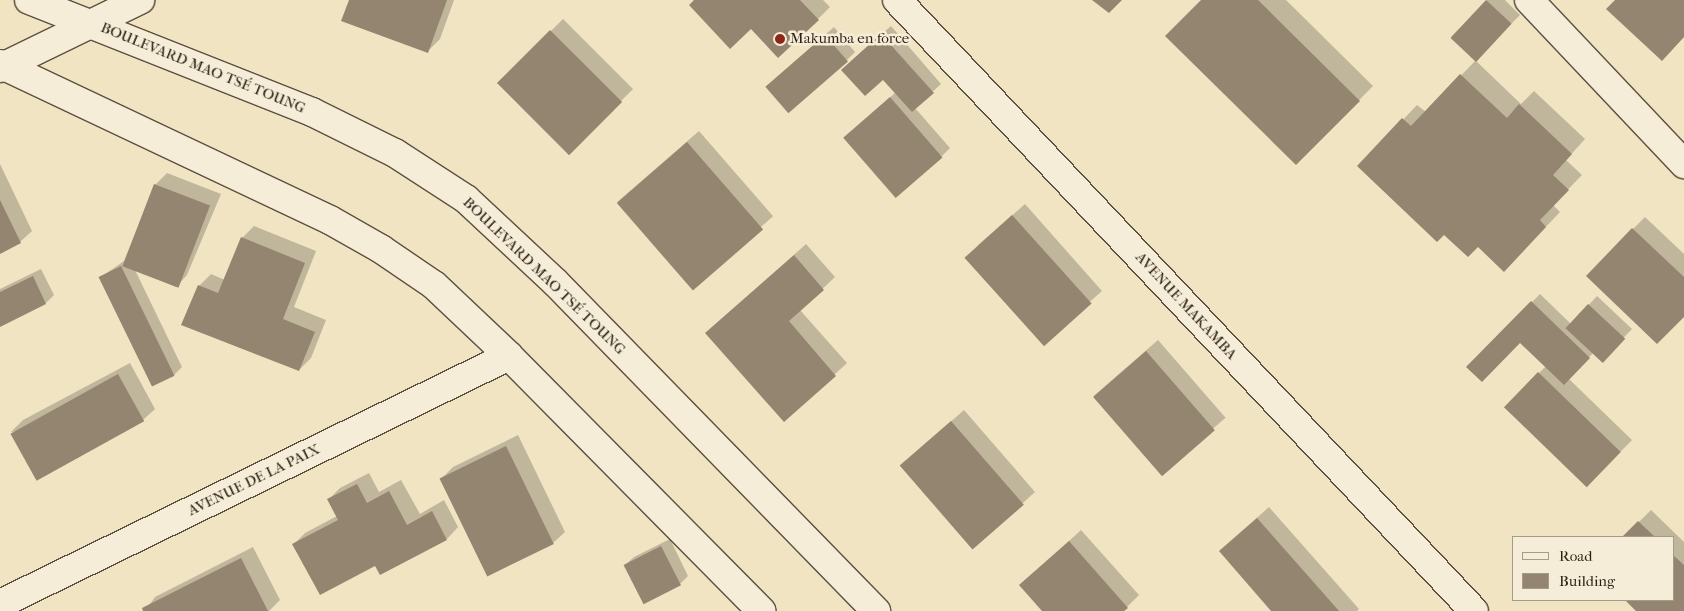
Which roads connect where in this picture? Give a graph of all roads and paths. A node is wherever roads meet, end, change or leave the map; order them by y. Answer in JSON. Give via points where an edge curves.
{"nodes":[{"id":1,"x":30,"y":0,"type":"edge"},
{"id":2,"x":140,"y":0,"type":"edge"},
{"id":3,"x":897,"y":0,"type":"edge"},
{"id":4,"x":1529,"y":0,"type":"edge"},
{"id":5,"x":92,"y":23,"type":"junction"},
{"id":6,"x":1,"y":66,"type":"edge"},
{"id":7,"x":1684,"y":164,"type":"edge"},
{"id":8,"x":509,"y":356,"type":"junction"},
{"id":9,"x":0,"y":604,"type":"edge"},
{"id":10,"x":761,"y":611,"type":"edge"},
{"id":11,"x":876,"y":611,"type":"edge"},
{"id":12,"x":1474,"y":611,"type":"edge"}],
"edges":[{"from":1,"to":5,"type":"street","name":"BOULEVARD MAO TSÉ TOUNG"},
{"from":2,"to":5,"type":"street"},
{"from":3,"to":12,"type":"street","name":"AVENUE MAKAMBA"},
{"from":4,"to":7,"type":"street"},
{"from":5,"to":6,"type":"street"},
{"from":5,"to":11,"type":"street","name":"BOULEVARD MAO TSÉ TOUNG","via":[[312,112],[395,153],[466,199],[555,282]]},
{"from":6,"to":8,"type":"street","via":[[330,220],[381,249],[434,285]]},
{"from":8,"to":9,"type":"street","name":"AVENUE DE LA PAIX"},
{"from":8,"to":10,"type":"street"}]}
